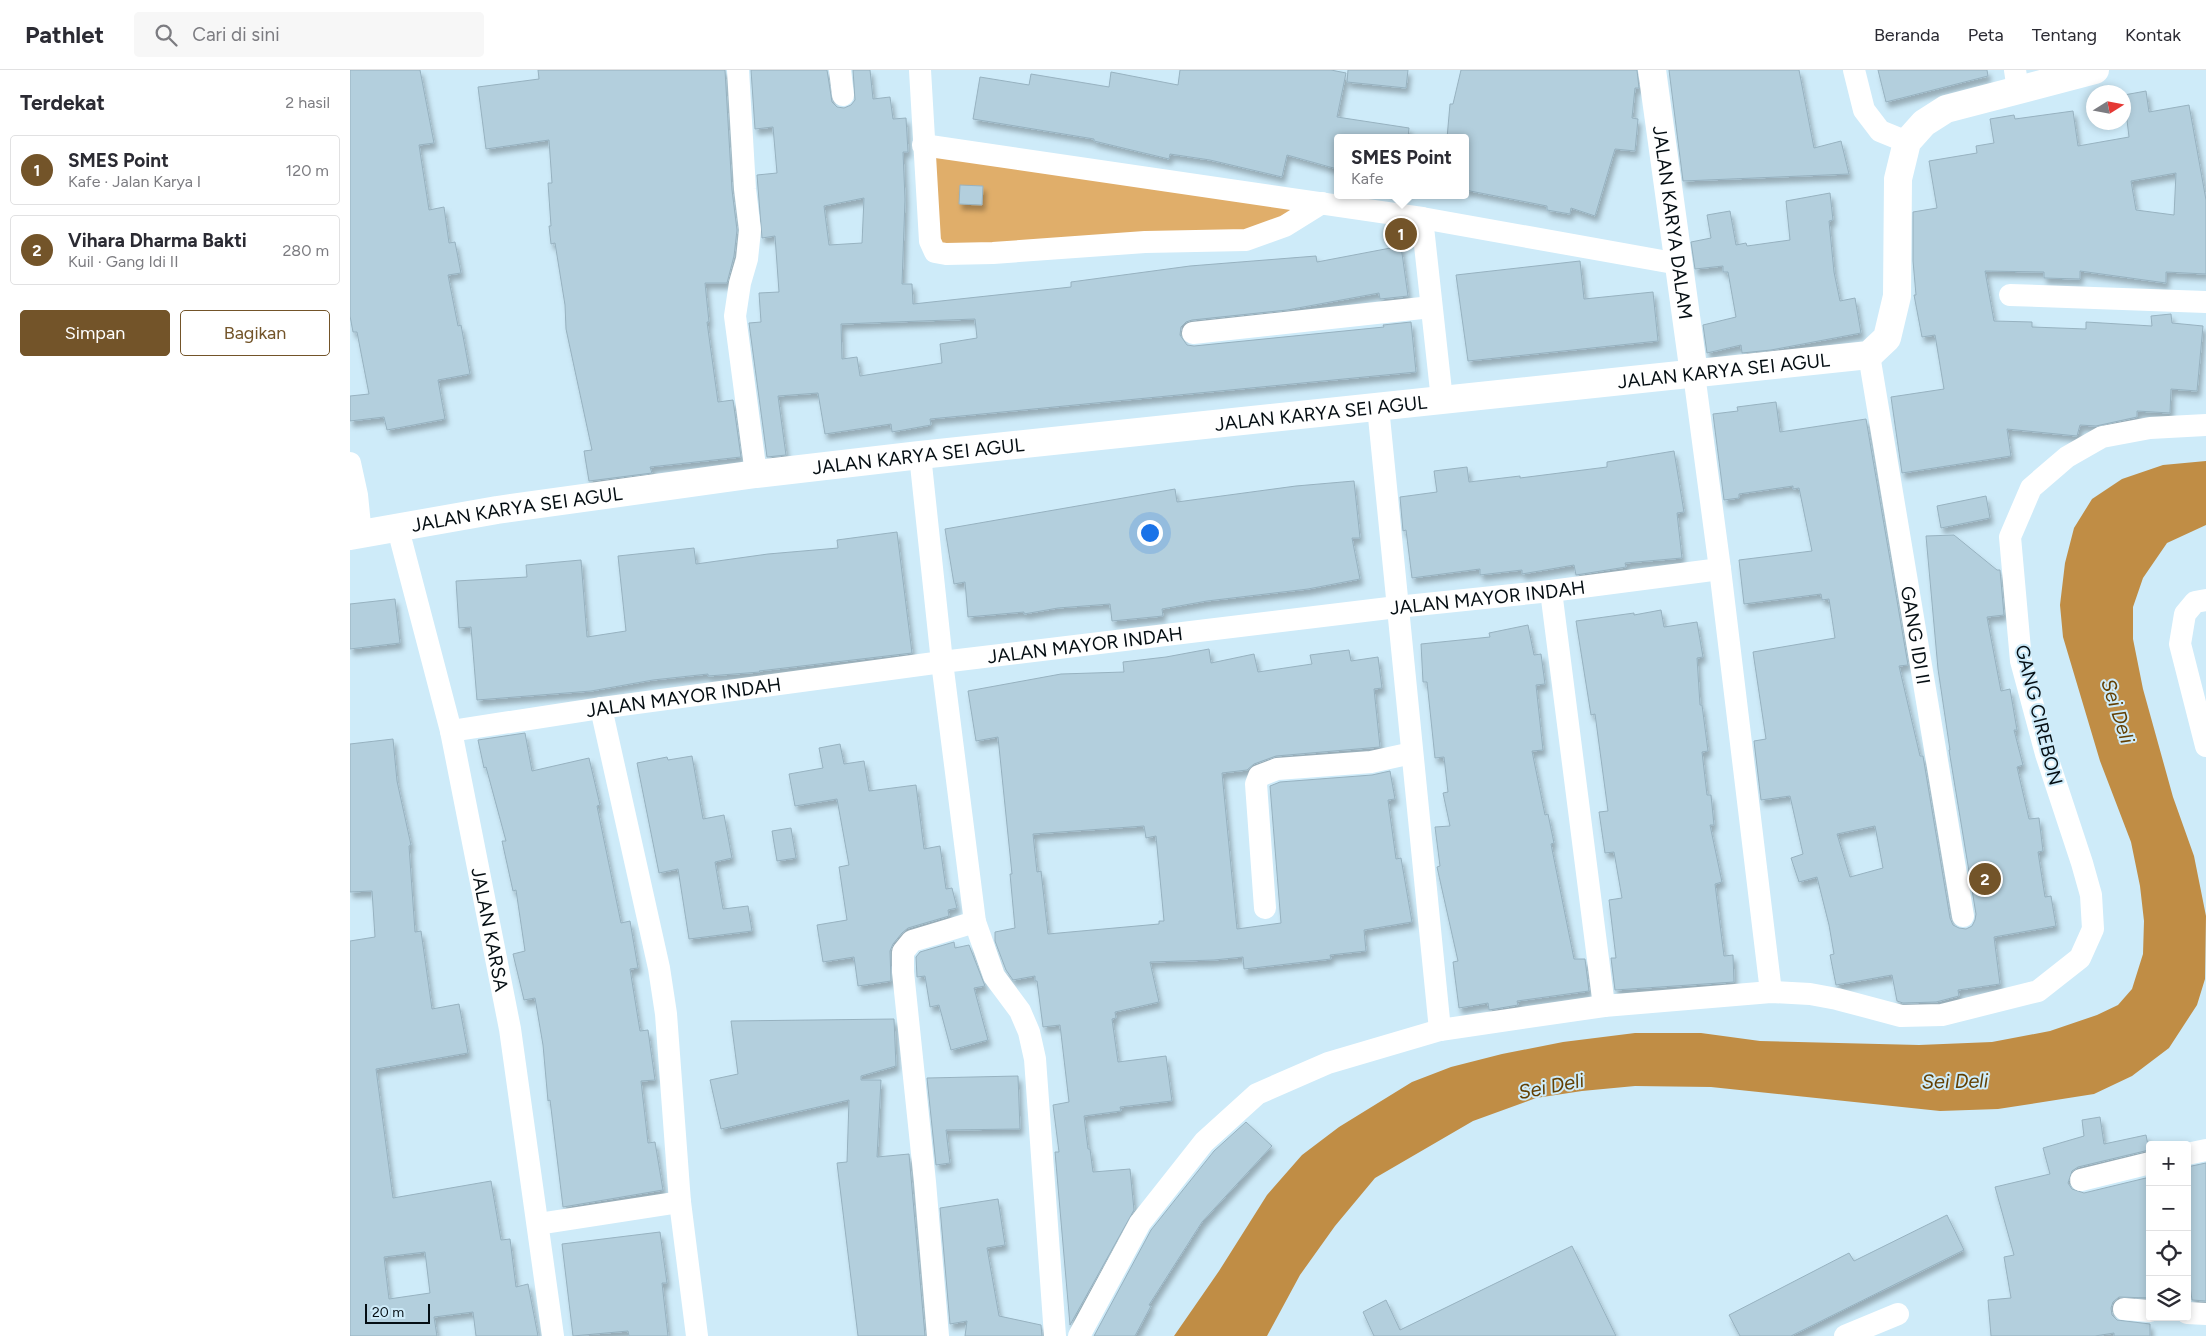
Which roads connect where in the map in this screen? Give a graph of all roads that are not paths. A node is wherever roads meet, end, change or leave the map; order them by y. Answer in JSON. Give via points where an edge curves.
{"nodes":[{"id":1,"x":738,"y":70,"type":"edge"},
{"id":2,"x":840,"y":70,"type":"edge"},
{"id":3,"x":920,"y":70,"type":"edge"},
{"id":4,"x":1652,"y":70,"type":"edge"},
{"id":5,"x":1854,"y":70,"type":"edge"},
{"id":6,"x":2095,"y":70,"type":"edge"},
{"id":7,"x":2016,"y":80,"type":"edge"},
{"id":8,"x":843,"y":96,"type":"dead end"},
{"id":9,"x":1908,"y":142,"type":"junction"},
{"id":10,"x":923,"y":145,"type":"junction"},
{"id":11,"x":1322,"y":203,"type":"junction"},
{"id":12,"x":1422,"y":218,"type":"junction"},
{"id":13,"x":1679,"y":264,"type":"junction"},
{"id":14,"x":2010,"y":295,"type":"dead end"},
{"id":15,"x":2206,"y":302,"type":"edge"},
{"id":16,"x":1431,"y":308,"type":"junction"},
{"id":17,"x":1193,"y":333,"type":"dead end"},
{"id":18,"x":1869,"y":355,"type":"junction"},
{"id":19,"x":1694,"y":374,"type":"junction"},
{"id":20,"x":1442,"y":400,"type":"junction"},
{"id":21,"x":1378,"y":407,"type":"junction"},
{"id":22,"x":2206,"y":425,"type":"edge"},
{"id":23,"x":920,"y":455,"type":"junction"},
{"id":24,"x":350,"y":463,"type":"edge"},
{"id":25,"x":756,"y":474,"type":"junction"},
{"id":26,"x":398,"y":529,"type":"junction"},
{"id":27,"x":356,"y":536,"type":"edge"},
{"id":28,"x":1720,"y":569,"type":"junction"},
{"id":29,"x":1551,"y":591,"type":"junction"},
{"id":30,"x":2206,"y":600,"type":"edge"},
{"id":31,"x":1397,"y":607,"type":"junction"},
{"id":32,"x":942,"y":662,"type":"junction"},
{"id":33,"x":601,"y":708,"type":"junction"},
{"id":34,"x":451,"y":731,"type":"junction"},
{"id":35,"x":2206,"y":746,"type":"edge"},
{"id":36,"x":1412,"y":753,"type":"junction"},
{"id":37,"x":1266,"y":908,"type":"dead end"},
{"id":38,"x":1963,"y":916,"type":"dead end"},
{"id":39,"x":975,"y":922,"type":"junction"},
{"id":40,"x":1771,"y":992,"type":"junction"},
{"id":41,"x":1604,"y":1006,"type":"junction"},
{"id":42,"x":1440,"y":1030,"type":"junction"},
{"id":43,"x":2206,"y":1150,"type":"edge"},
{"id":44,"x":2191,"y":1153,"type":"edge"},
{"id":45,"x":2146,"y":1164,"type":"edge"},
{"id":46,"x":2080,"y":1180,"type":"dead end"},
{"id":47,"x":680,"y":1202,"type":"junction"},
{"id":48,"x":538,"y":1224,"type":"junction"},
{"id":49,"x":2124,"y":1309,"type":"dead end"},
{"id":50,"x":2146,"y":1311,"type":"edge"},
{"id":51,"x":2191,"y":1313,"type":"edge"},
{"id":52,"x":1898,"y":1314,"type":"dead end"},
{"id":53,"x":2206,"y":1314,"type":"edge"},
{"id":54,"x":553,"y":1336,"type":"edge"},
{"id":55,"x":697,"y":1336,"type":"edge"},
{"id":56,"x":938,"y":1336,"type":"edge"},
{"id":57,"x":1055,"y":1336,"type":"edge"},
{"id":58,"x":1079,"y":1336,"type":"edge"},
{"id":59,"x":1845,"y":1336,"type":"edge"}],
"edges":[{"from":1,"to":25,"type":"street","via":[[750,230],[735,316]]},
{"from":2,"to":8,"type":"street"},
{"from":3,"to":10,"type":"street"},
{"from":4,"to":13,"type":"main road","name":"JALAN KARYA DALAM"},
{"from":5,"to":9,"type":"street","via":[[1864,110],[1880,131]]},
{"from":6,"to":7,"type":"main road"},
{"from":7,"to":9,"type":"main road","via":[[1946,109],[1924,123]]},
{"from":9,"to":18,"type":"main road","via":[[1898,179],[1897,296],[1887,338]]},
{"from":10,"to":11,"type":"street"},
{"from":10,"to":11,"type":"street","via":[[930,241],[935,252],[946,254],[1145,242],[1246,240],[1284,226]]},
{"from":11,"to":12,"type":"street"},
{"from":12,"to":13,"type":"street"},
{"from":12,"to":16,"type":"street"},
{"from":13,"to":19,"type":"main road","name":"JALAN KARYA DALAM"},
{"from":14,"to":15,"type":"street"},
{"from":16,"to":17,"type":"street"},
{"from":16,"to":20,"type":"street"},
{"from":18,"to":19,"type":"main road","name":"JALAN KARYA SEI AGUL"},
{"from":18,"to":38,"type":"street","name":"GANG IDI II"},
{"from":19,"to":20,"type":"main road","name":"JALAN KARYA SEI AGUL"},
{"from":19,"to":28,"type":"street"},
{"from":20,"to":21,"type":"main road","name":"JALAN KARYA SEI AGUL"},
{"from":21,"to":23,"type":"main road","name":"JALAN KARYA SEI AGUL"},
{"from":21,"to":31,"type":"street"},
{"from":22,"to":40,"type":"street","name":"GANG CIREBON","via":[[2150,428],[2102,437],[2067,457],[2031,488],[2010,538],[2021,661],[2046,754],[2091,895],[2093,929],[2080,958],[2038,991],[1942,1015],[1901,1016],[1810,994]]},
{"from":23,"to":25,"type":"main road","name":"JALAN KARYA SEI AGUL"},
{"from":23,"to":32,"type":"street"},
{"from":24,"to":27,"type":"street","via":[[357,495]]},
{"from":25,"to":26,"type":"main road","name":"JALAN KARYA SEI AGUL","via":[[497,510]]},
{"from":26,"to":27,"type":"main road","name":"JALAN KARYA SEI AGUL"},
{"from":26,"to":34,"type":"street","name":"JALAN KARSA"},
{"from":28,"to":29,"type":"street","name":"JALAN MAYOR INDAH"},
{"from":28,"to":40,"type":"street"},
{"from":29,"to":31,"type":"street","name":"JALAN MAYOR INDAH"},
{"from":29,"to":41,"type":"street"},
{"from":30,"to":35,"type":"street","via":[[2195,602],[2185,614],[2180,644]]},
{"from":31,"to":32,"type":"street","name":"JALAN MAYOR INDAH"},
{"from":31,"to":36,"type":"street"},
{"from":32,"to":33,"type":"street","name":"JALAN MAYOR INDAH"},
{"from":32,"to":39,"type":"street"},
{"from":33,"to":34,"type":"street","name":"JALAN MAYOR INDAH"},
{"from":33,"to":47,"type":"street","via":[[659,968],[666,1014]]},
{"from":34,"to":48,"type":"street","name":"JALAN KARSA","via":[[510,1029]]},
{"from":36,"to":37,"type":"street","via":[[1371,762],[1277,769],[1259,776],[1256,784]]},
{"from":36,"to":42,"type":"street"},
{"from":39,"to":56,"type":"street","via":[[912,941],[903,952]]},
{"from":39,"to":57,"type":"street","via":[[994,976],[1020,1011],[1029,1032],[1034,1059]]},
{"from":40,"to":41,"type":"street"},
{"from":41,"to":42,"type":"street"},
{"from":42,"to":58,"type":"street","via":[[1328,1062],[1257,1094],[1204,1142],[1140,1223]]},
{"from":43,"to":44,"type":"street"},
{"from":45,"to":46,"type":"street"},
{"from":47,"to":48,"type":"street"},
{"from":47,"to":55,"type":"street"},
{"from":48,"to":54,"type":"street","name":"JALAN KARSA"},
{"from":49,"to":50,"type":"street"},
{"from":51,"to":53,"type":"street"},
{"from":52,"to":59,"type":"street"}]}
